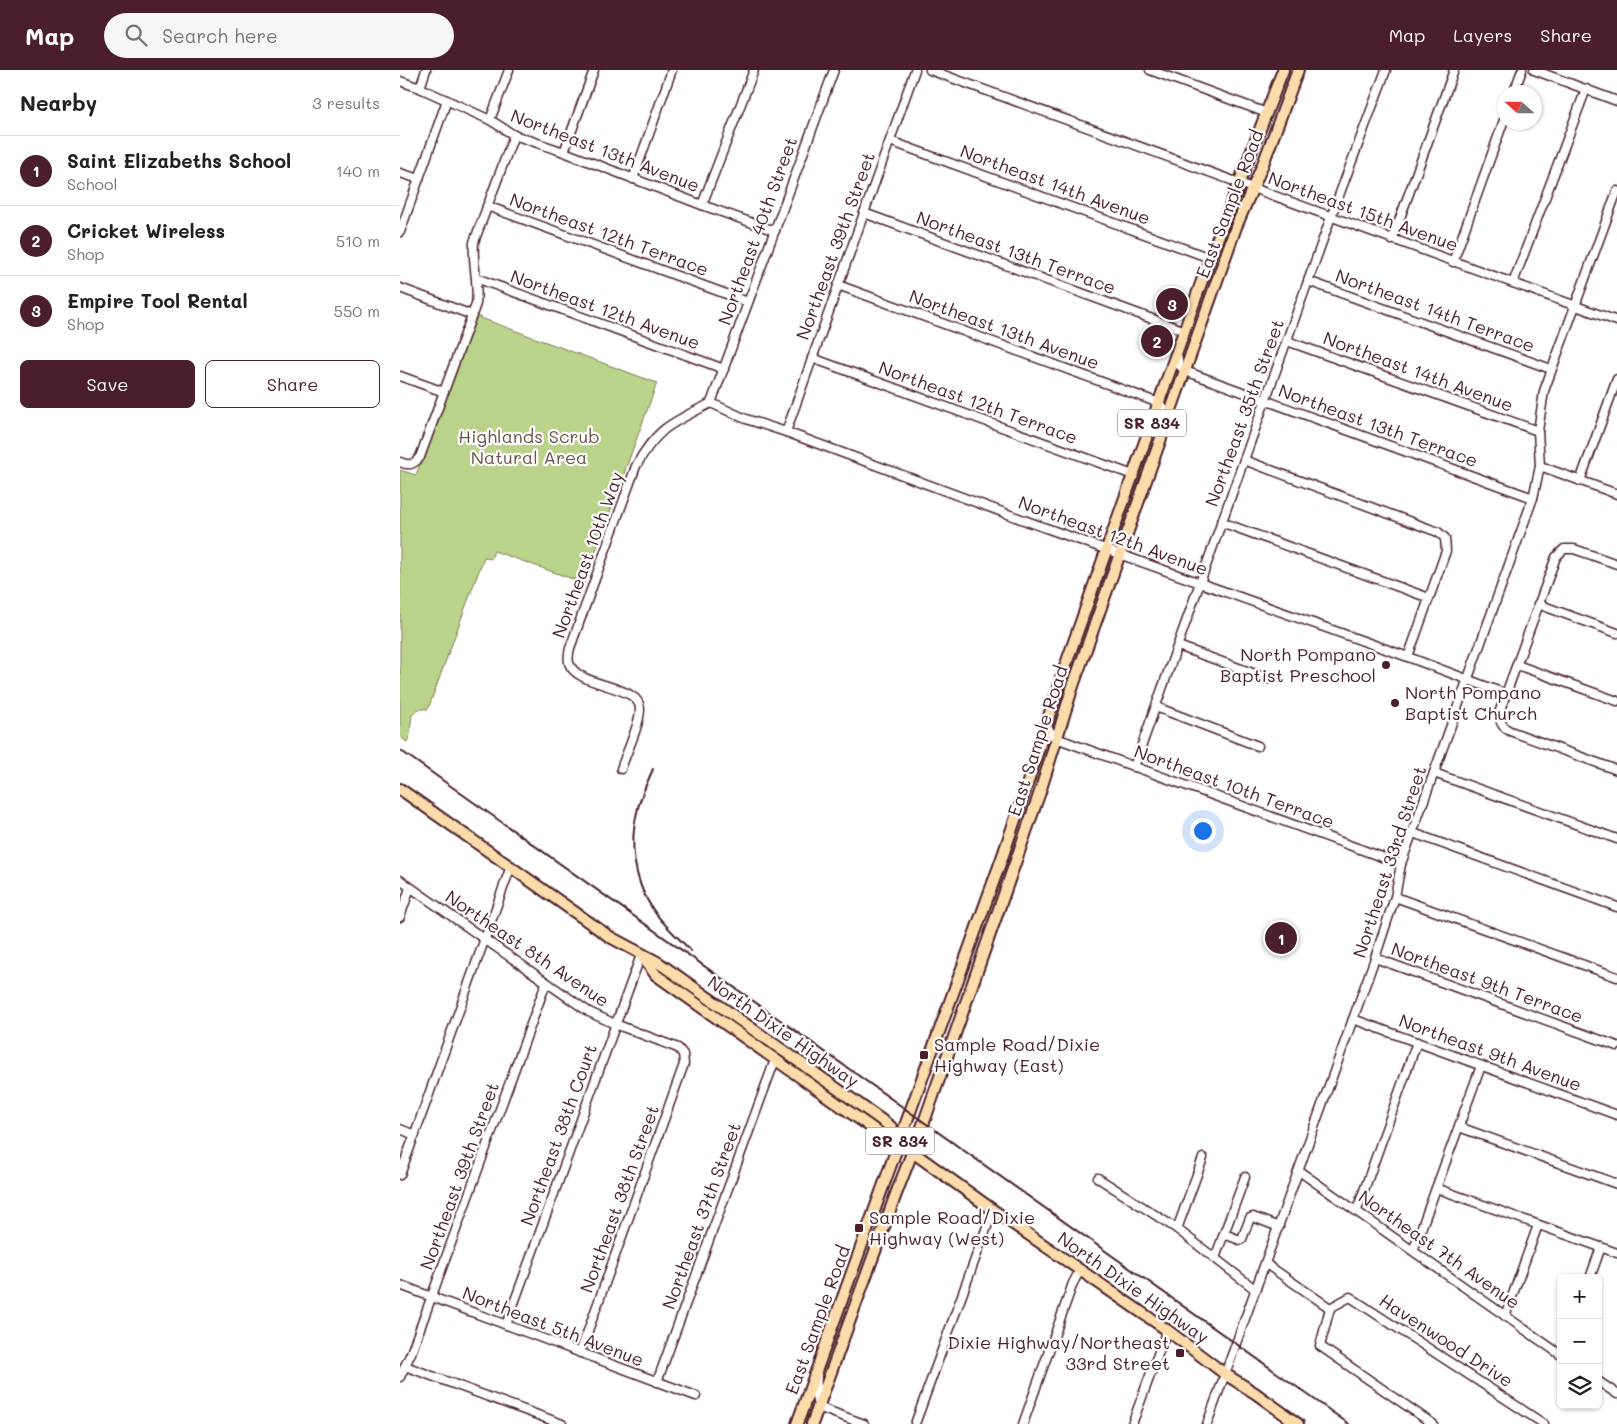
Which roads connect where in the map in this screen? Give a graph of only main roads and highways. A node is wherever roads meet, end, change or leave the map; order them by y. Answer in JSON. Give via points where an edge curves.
{"nodes":[{"id":1,"x":1283,"y":70,"type":"edge"},
{"id":2,"x":1298,"y":70,"type":"edge"},
{"id":3,"x":1040,"y":741,"type":"junction"},
{"id":4,"x":1050,"y":758,"type":"junction"},
{"id":5,"x":400,"y":789,"type":"edge"},
{"id":6,"x":970,"y":945,"type":"junction"},
{"id":7,"x":641,"y":954,"type":"junction"},
{"id":8,"x":978,"y":967,"type":"junction"},
{"id":9,"x":900,"y":1143,"type":"junction"},
{"id":10,"x":912,"y":1152,"type":"junction"},
{"id":11,"x":805,"y":1403,"type":"junction"},
{"id":12,"x":797,"y":1424,"type":"edge"},
{"id":13,"x":806,"y":1424,"type":"edge"},
{"id":14,"x":812,"y":1424,"type":"edge"},
{"id":15,"x":1298,"y":1424,"type":"edge"}],
"edges":[{"from":1,"to":3,"type":"main road","name":"East Sample Road","number":"SR 834","via":[[1210,258]]},
{"from":2,"to":4,"type":"main road","name":"East Sample Road","number":"SR 834","via":[[1236,227]]},
{"from":3,"to":4,"type":"main road","via":[[1048,749]]},
{"from":3,"to":6,"type":"main road","name":"East Sample Road","number":"SR 834"},
{"from":4,"to":8,"type":"main road","name":"East Sample Road","number":"SR 834"},
{"from":5,"to":7,"type":"main road","name":"North Dixie Highway","via":[[610,937]]},
{"from":6,"to":8,"type":"main road","via":[[972,958]]},
{"from":6,"to":9,"type":"main road","name":"East Sample Road","number":"SR 834"},
{"from":7,"to":9,"type":"main road","name":"North Dixie Highway","via":[[659,963],[880,1119],[890,1127]]},
{"from":7,"to":9,"type":"main road","name":"North Dixie Highway","via":[[656,975],[882,1135]]},
{"from":8,"to":10,"type":"main road","name":"East Sample Road","number":"SR 834"},
{"from":9,"to":10,"type":"main road","name":"North Dixie Highway"},
{"from":9,"to":11,"type":"main road","name":"East Sample Road","number":"SR 834"},
{"from":10,"to":14,"type":"main road","name":"East Sample Road","number":"SR 834"},
{"from":10,"to":15,"type":"main road","name":"North Dixie Highway"},
{"from":11,"to":12,"type":"main road","name":"East Sample Road","number":"SR 834"},
{"from":11,"to":13,"type":"main road","via":[[809,1412]]}]}
